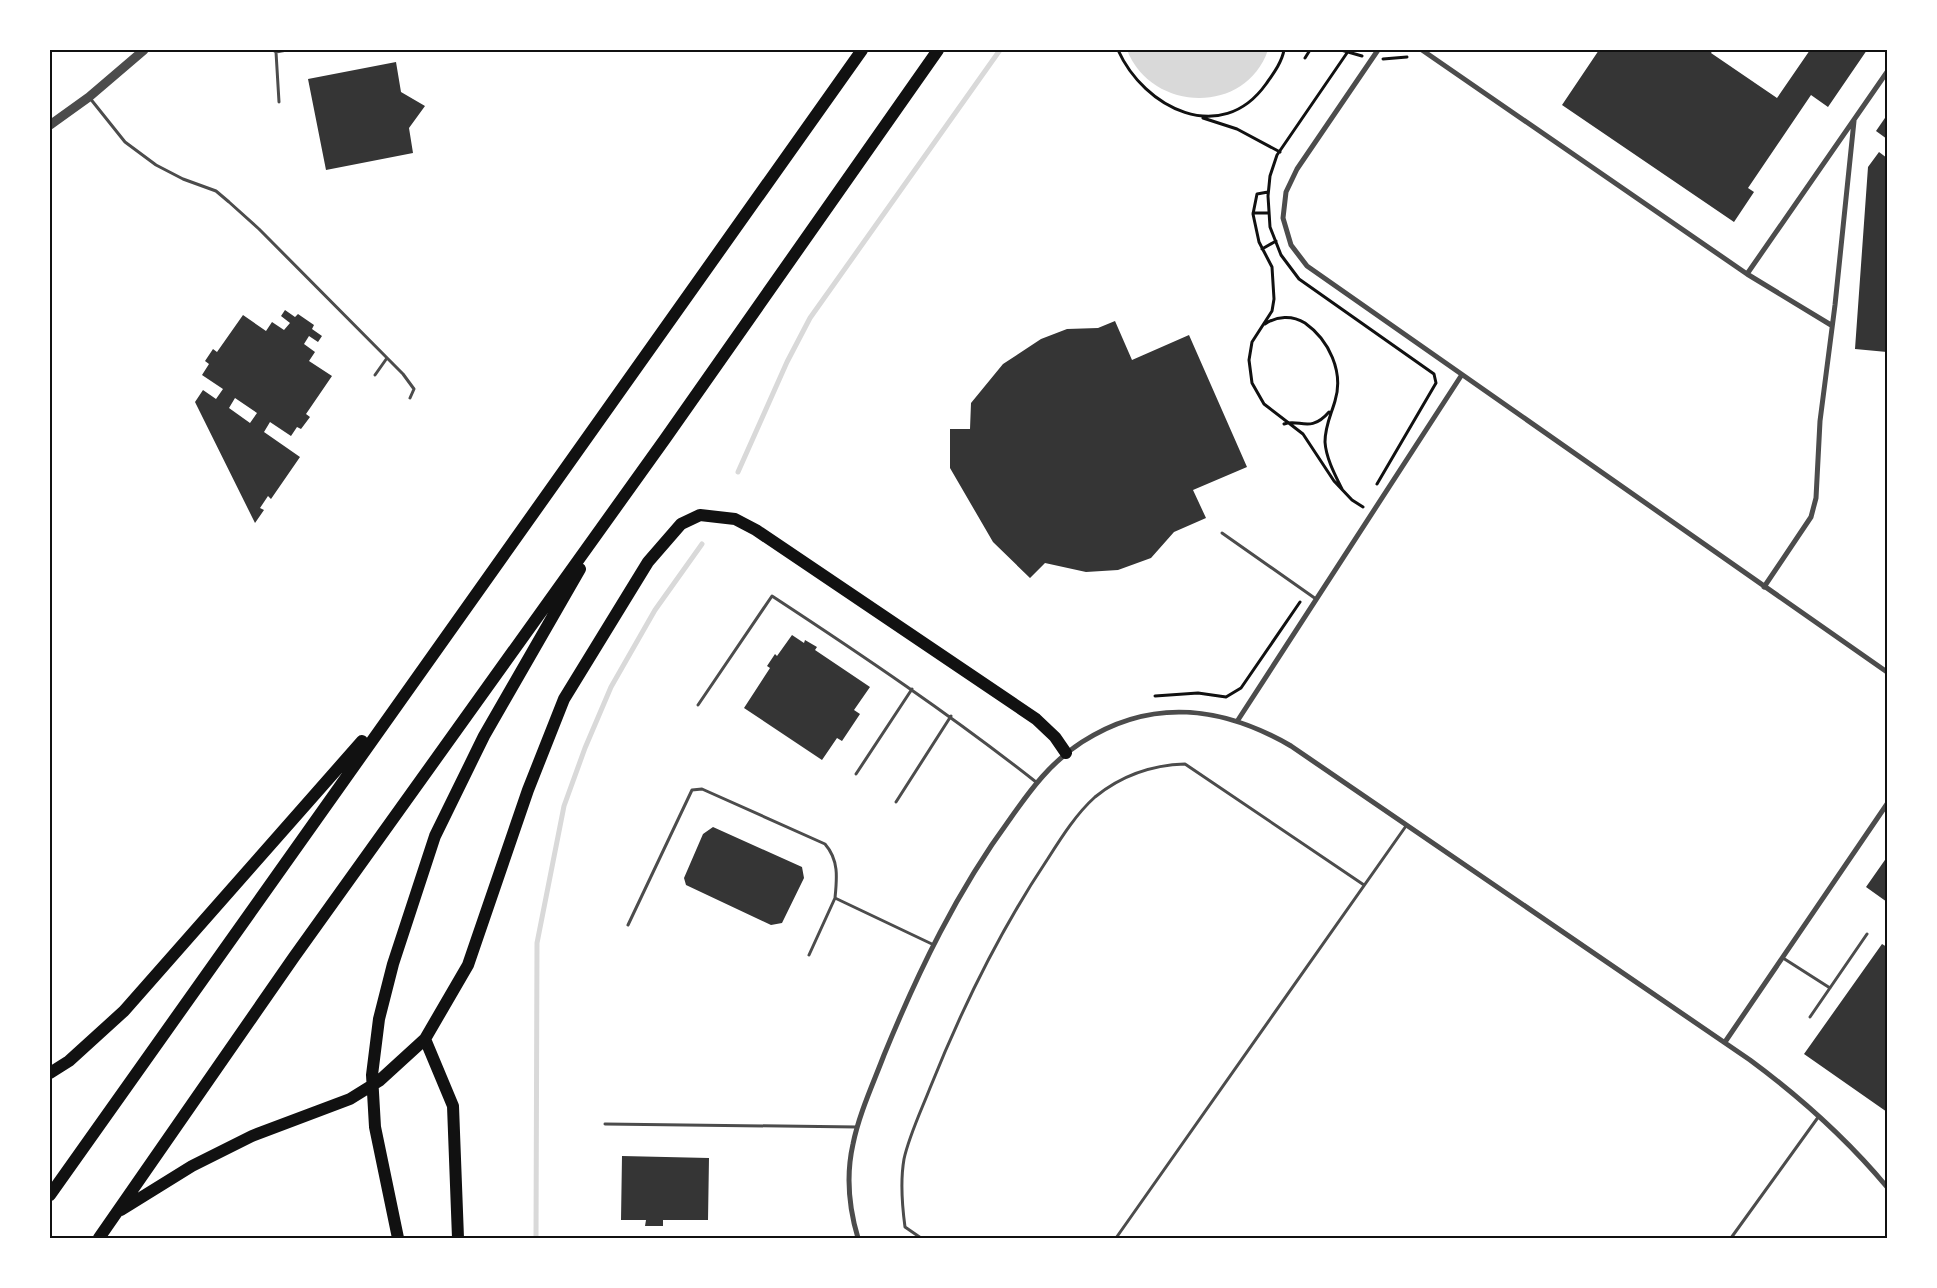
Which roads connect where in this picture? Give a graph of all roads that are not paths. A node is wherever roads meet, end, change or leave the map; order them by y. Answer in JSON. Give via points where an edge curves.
{"nodes":[{"id":1,"x":144,"y":50,"type":"edge"},
{"id":2,"x":287,"y":50,"type":"edge"},
{"id":3,"x":862,"y":50,"type":"edge"},
{"id":4,"x":938,"y":50,"type":"edge"},
{"id":5,"x":1378,"y":50,"type":"edge"},
{"id":6,"x":1422,"y":50,"type":"edge"},
{"id":7,"x":274,"y":51,"type":"edge"},
{"id":8,"x":1887,"y":72,"type":"edge"},
{"id":9,"x":89,"y":97,"type":"junction"},
{"id":10,"x":279,"y":102,"type":"dead end"},
{"id":11,"x":1854,"y":121,"type":"junction"},
{"id":12,"x":50,"y":125,"type":"edge"},
{"id":13,"x":1747,"y":274,"type":"junction"},
{"id":14,"x":1831,"y":325,"type":"junction"},
{"id":15,"x":387,"y":358,"type":"junction"},
{"id":16,"x":374,"y":375,"type":"dead end"},
{"id":17,"x":1461,"y":376,"type":"junction"},
{"id":18,"x":410,"y":398,"type":"dead end"},
{"id":19,"x":612,"y":511,"type":"junction"},
{"id":20,"x":1222,"y":534,"type":"dead end"},
{"id":21,"x":1764,"y":587,"type":"junction"},
{"id":22,"x":1316,"y":599,"type":"junction"},
{"id":23,"x":1887,"y":672,"type":"edge"},
{"id":24,"x":408,"y":688,"type":"junction"},
{"id":25,"x":912,"y":688,"type":"junction"},
{"id":26,"x":698,"y":705,"type":"dead end"},
{"id":27,"x":951,"y":716,"type":"junction"},
{"id":28,"x":1238,"y":720,"type":"junction"},
{"id":29,"x":1066,"y":753,"type":"junction"},
{"id":30,"x":856,"y":774,"type":"dead end"},
{"id":31,"x":1036,"y":782,"type":"junction"},
{"id":32,"x":896,"y":802,"type":"dead end"},
{"id":33,"x":1887,"y":804,"type":"edge"},
{"id":34,"x":1406,"y":826,"type":"junction"},
{"id":35,"x":1364,"y":885,"type":"junction"},
{"id":36,"x":835,"y":898,"type":"junction"},
{"id":37,"x":628,"y":925,"type":"dead end"},
{"id":38,"x":1867,"y":934,"type":"dead end"},
{"id":39,"x":934,"y":945,"type":"junction"},
{"id":40,"x":809,"y":955,"type":"dead end"},
{"id":41,"x":1783,"y":958,"type":"junction"},
{"id":42,"x":1830,"y":988,"type":"junction"},
{"id":43,"x":1810,"y":1017,"type":"dead end"},
{"id":44,"x":425,"y":1039,"type":"junction"},
{"id":45,"x":1726,"y":1042,"type":"junction"},
{"id":46,"x":50,"y":1073,"type":"edge"},
{"id":47,"x":1819,"y":1116,"type":"junction"},
{"id":48,"x":605,"y":1124,"type":"dead end"},
{"id":49,"x":858,"y":1127,"type":"junction"},
{"id":50,"x":1887,"y":1186,"type":"edge"},
{"id":51,"x":50,"y":1195,"type":"edge"},
{"id":52,"x":117,"y":1213,"type":"junction"},
{"id":53,"x":99,"y":1238,"type":"edge"},
{"id":54,"x":398,"y":1238,"type":"edge"},
{"id":55,"x":458,"y":1238,"type":"edge"},
{"id":56,"x":858,"y":1238,"type":"edge"},
{"id":57,"x":921,"y":1238,"type":"edge"},
{"id":58,"x":1116,"y":1238,"type":"edge"},
{"id":59,"x":1731,"y":1238,"type":"edge"}],
"edges":[{"from":1,"to":9,"type":"street"},
{"from":2,"to":7,"type":"lane"},
{"from":3,"to":24,"type":"highway"},
{"from":4,"to":19,"type":"highway"},
{"from":5,"to":17,"type":"street","via":[[1297,169],[1286,192],[1283,218],[1291,245],[1307,266]]},
{"from":6,"to":13,"type":"street"},
{"from":7,"to":10,"type":"lane"},
{"from":8,"to":11,"type":"street"},
{"from":9,"to":12,"type":"street"},
{"from":9,"to":15,"type":"lane","via":[[125,142],[156,166],[216,191],[229,202]]},
{"from":11,"to":13,"type":"street"},
{"from":11,"to":14,"type":"street","via":[[1836,305]]},
{"from":13,"to":14,"type":"street"},
{"from":14,"to":21,"type":"street","via":[[1820,421],[1816,498],[1811,517]]},
{"from":15,"to":16,"type":"lane"},
{"from":15,"to":18,"type":"lane","via":[[414,389]]},
{"from":17,"to":21,"type":"street"},
{"from":17,"to":22,"type":"street"},
{"from":19,"to":52,"type":"highway"},
{"from":19,"to":54,"type":"highway","via":[[472,761],[435,836],[393,964],[379,1019],[372,1075],[375,1127]]},
{"from":20,"to":22,"type":"lane"},
{"from":21,"to":23,"type":"street"},
{"from":22,"to":28,"type":"street"},
{"from":24,"to":46,"type":"highway","via":[[124,1011],[70,1061]]},
{"from":24,"to":51,"type":"highway"},
{"from":25,"to":26,"type":"lane","via":[[772,596]]},
{"from":25,"to":27,"type":"lane"},
{"from":25,"to":30,"type":"lane"},
{"from":27,"to":31,"type":"lane"},
{"from":27,"to":32,"type":"lane"},
{"from":28,"to":29,"type":"street","via":[[1204,713],[1161,713],[1102,731]]},
{"from":28,"to":34,"type":"street","via":[[1291,746]]},
{"from":29,"to":31,"type":"street"},
{"from":29,"to":44,"type":"highway","via":[[1036,719],[756,530],[721,516],[700,515],[690,519],[680,524],[648,562],[564,699],[528,790],[468,964]]},
{"from":31,"to":39,"type":"street","via":[[963,889]]},
{"from":33,"to":41,"type":"street"},
{"from":34,"to":35,"type":"lane"},
{"from":34,"to":45,"type":"street"},
{"from":35,"to":57,"type":"lane","via":[[1185,764],[1160,765],[1125,777],[1095,798],[1066,831],[991,952],[925,1100],[904,1159],[901,1204],[905,1227]]},
{"from":35,"to":58,"type":"lane"},
{"from":36,"to":37,"type":"lane","via":[[838,872],[832,852],[825,844],[702,789],[692,790]]},
{"from":36,"to":39,"type":"lane"},
{"from":36,"to":40,"type":"lane"},
{"from":38,"to":42,"type":"lane"},
{"from":39,"to":49,"type":"street","via":[[900,1016]]},
{"from":41,"to":42,"type":"lane"},
{"from":41,"to":45,"type":"street"},
{"from":42,"to":43,"type":"lane"},
{"from":44,"to":52,"type":"highway","via":[[378,1080],[350,1098],[252,1136],[192,1166]]},
{"from":44,"to":55,"type":"highway","via":[[453,1106]]},
{"from":45,"to":47,"type":"street"},
{"from":47,"to":50,"type":"street"},
{"from":47,"to":59,"type":"lane"},
{"from":48,"to":49,"type":"lane"},
{"from":49,"to":56,"type":"street","via":[[852,1145],[849,1181],[851,1213]]},
{"from":52,"to":53,"type":"highway"}]}
